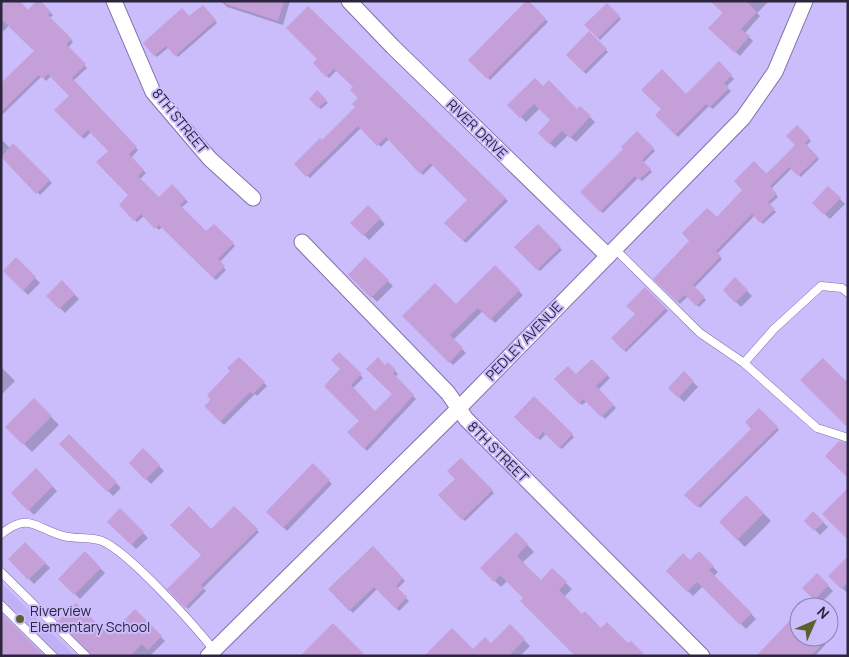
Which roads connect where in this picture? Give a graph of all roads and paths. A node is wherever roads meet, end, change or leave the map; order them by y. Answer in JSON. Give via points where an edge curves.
{"nodes":[{"id":1,"x":114,"y":1,"type":"edge"},
{"id":2,"x":348,"y":1,"type":"edge"},
{"id":3,"x":804,"y":1,"type":"edge"},
{"id":4,"x":253,"y":198,"type":"dead end"},
{"id":5,"x":302,"y":242,"type":"dead end"},
{"id":6,"x":611,"y":253,"type":"junction"},
{"id":7,"x":848,"y":293,"type":"edge"},
{"id":8,"x":744,"y":363,"type":"junction"},
{"id":9,"x":458,"y":408,"type":"junction"},
{"id":10,"x":848,"y":438,"type":"edge"},
{"id":11,"x":1,"y":534,"type":"edge"},
{"id":12,"x":1,"y":572,"type":"edge"},
{"id":13,"x":1,"y":605,"type":"edge"},
{"id":14,"x":211,"y":653,"type":"edge"},
{"id":15,"x":53,"y":656,"type":"edge"},
{"id":16,"x":86,"y":656,"type":"edge"},
{"id":17,"x":702,"y":656,"type":"edge"}],
"edges":[{"from":1,"to":4,"type":"street","name":"8TH STREET","via":[[153,92],[210,159]]},
{"from":2,"to":6,"type":"street","name":"RIVER DRIVE","via":[[392,47]]},
{"from":3,"to":6,"type":"street","name":"PEDLEY AVENUE","via":[[775,72],[743,118]]},
{"from":5,"to":9,"type":"street","name":"8TH STREET","via":[[448,392]]},
{"from":6,"to":8,"type":"lane","via":[[700,333]]},
{"from":6,"to":9,"type":"street","name":"PEDLEY AVENUE"},
{"from":7,"to":8,"type":"lane","via":[[842,288],[821,286],[774,329]]},
{"from":8,"to":10,"type":"lane","via":[[817,428]]},
{"from":9,"to":14,"type":"street","name":"PEDLEY AVENUE"},
{"from":9,"to":17,"type":"street","name":"8TH STREET"},
{"from":11,"to":14,"type":"lane","via":[[23,521],[34,522],[61,536],[100,540],[118,550],[201,634]]},
{"from":12,"to":16,"type":"lane"},
{"from":13,"to":15,"type":"lane"}]}
